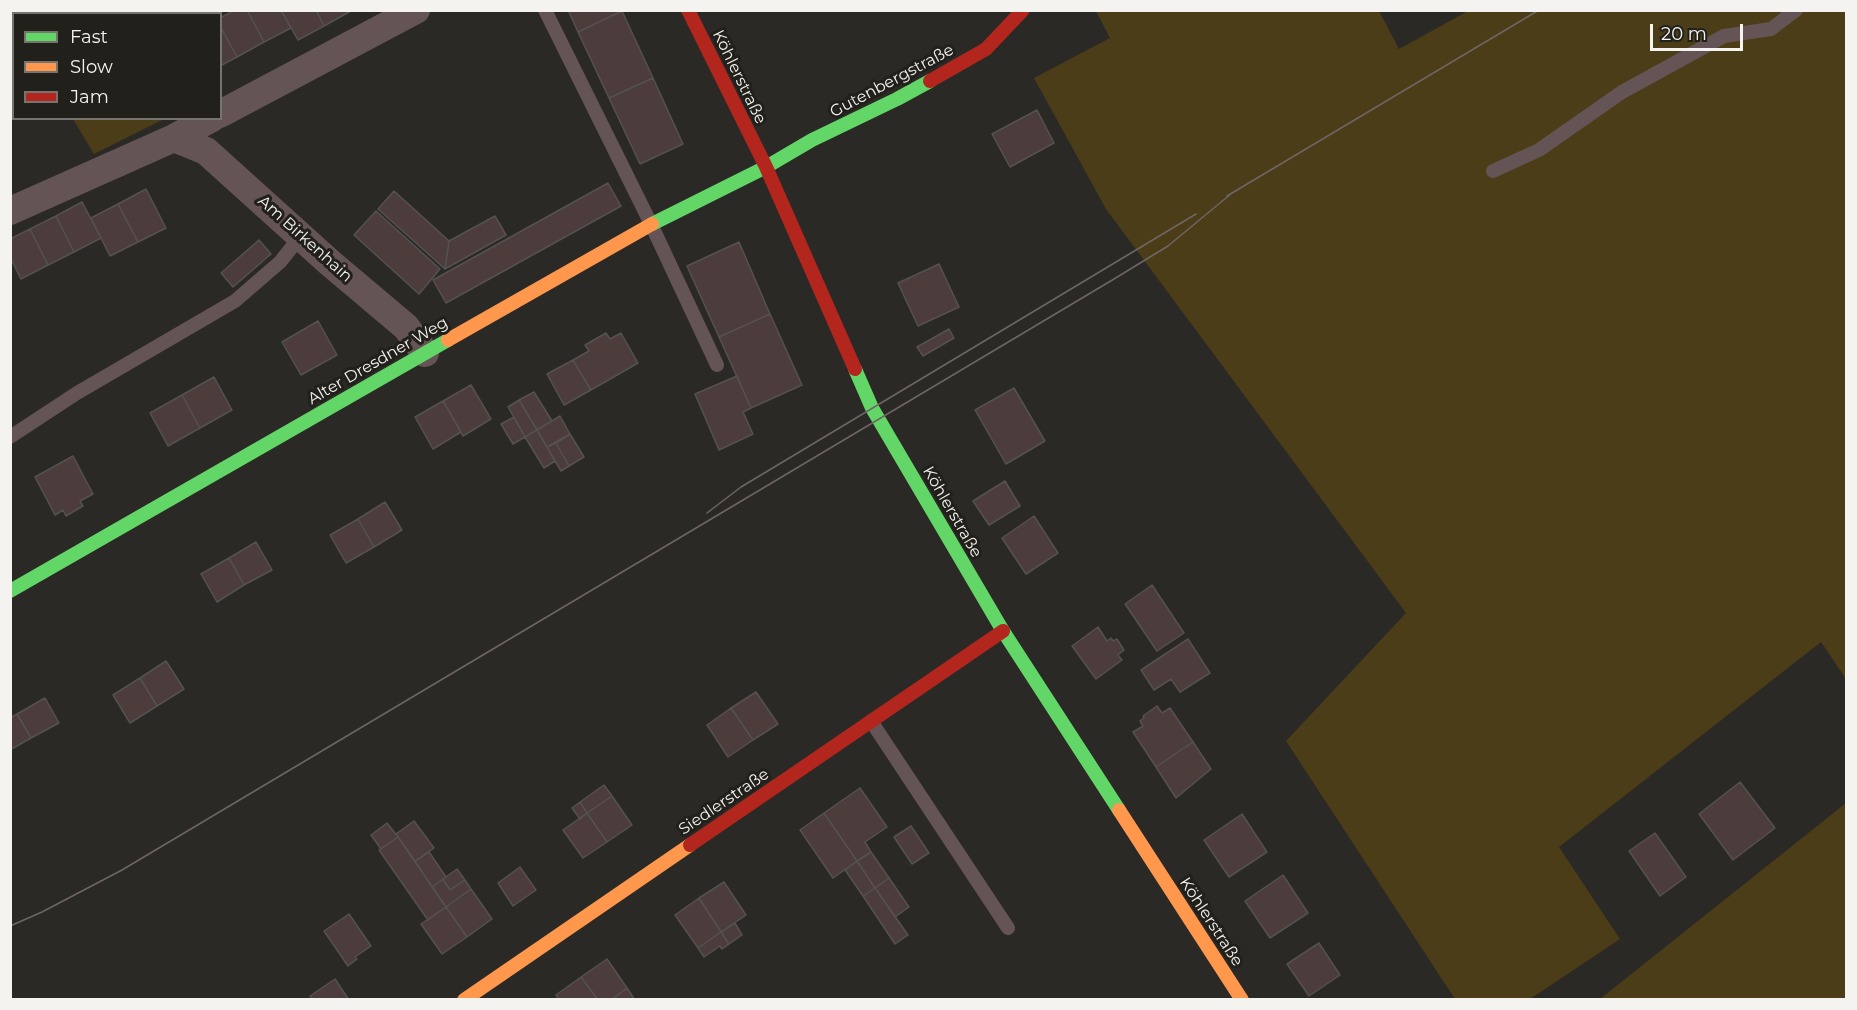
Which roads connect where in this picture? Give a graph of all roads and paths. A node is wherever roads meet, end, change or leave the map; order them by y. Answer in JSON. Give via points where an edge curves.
{"nodes":[{"id":1,"x":416,"y":10,"type":"edge"},
{"id":2,"x":545,"y":10,"type":"edge"},
{"id":3,"x":688,"y":10,"type":"edge"},
{"id":4,"x":1023,"y":10,"type":"edge"},
{"id":5,"x":1796,"y":10,"type":"edge"},
{"id":6,"x":222,"y":113,"type":"edge"},
{"id":7,"x":208,"y":120,"type":"edge"},
{"id":8,"x":174,"y":138,"type":"junction"},
{"id":9,"x":766,"y":167,"type":"junction"},
{"id":10,"x":1493,"y":171,"type":"dead end"},
{"id":11,"x":10,"y":211,"type":"edge"},
{"id":12,"x":651,"y":224,"type":"junction"},
{"id":13,"x":301,"y":236,"type":"junction"},
{"id":14,"x":425,"y":353,"type":"junction"},
{"id":15,"x":717,"y":365,"type":"dead end"},
{"id":16,"x":10,"y":437,"type":"edge"},
{"id":17,"x":10,"y":591,"type":"edge"},
{"id":18,"x":1003,"y":632,"type":"junction"},
{"id":19,"x":871,"y":721,"type":"junction"},
{"id":20,"x":1008,"y":928,"type":"dead end"},
{"id":21,"x":464,"y":999,"type":"edge"},
{"id":22,"x":1242,"y":999,"type":"edge"}],
"edges":[{"from":1,"to":6,"type":"street"},
{"from":2,"to":12,"type":"lane"},
{"from":3,"to":9,"type":"street","name":"Köhlerstraße"},
{"from":4,"to":9,"type":"street","name":"Gutenbergstraße","via":[[986,49]]},
{"from":5,"to":10,"type":"lane","via":[[1771,29],[1724,36],[1622,92],[1539,150]]},
{"from":7,"to":8,"type":"street"},
{"from":8,"to":11,"type":"street"},
{"from":8,"to":13,"type":"street","name":"Am Birkenhain","via":[[206,152]]},
{"from":9,"to":12,"type":"street","name":"Alter Dresdner Weg"},
{"from":9,"to":18,"type":"street","name":"Köhlerstraße","via":[[872,408]]},
{"from":12,"to":14,"type":"street","name":"Alter Dresdner Weg"},
{"from":12,"to":15,"type":"lane"},
{"from":13,"to":14,"type":"street","name":"Am Birkenhain","via":[[406,327]]},
{"from":13,"to":16,"type":"lane","via":[[279,262],[235,301]]},
{"from":14,"to":17,"type":"street","name":"Alter Dresdner Weg"},
{"from":18,"to":19,"type":"street","name":"Siedlerstraße"},
{"from":18,"to":22,"type":"street","name":"Köhlerstraße"},
{"from":19,"to":20,"type":"lane"},
{"from":19,"to":21,"type":"street","name":"Siedlerstraße"}]}
